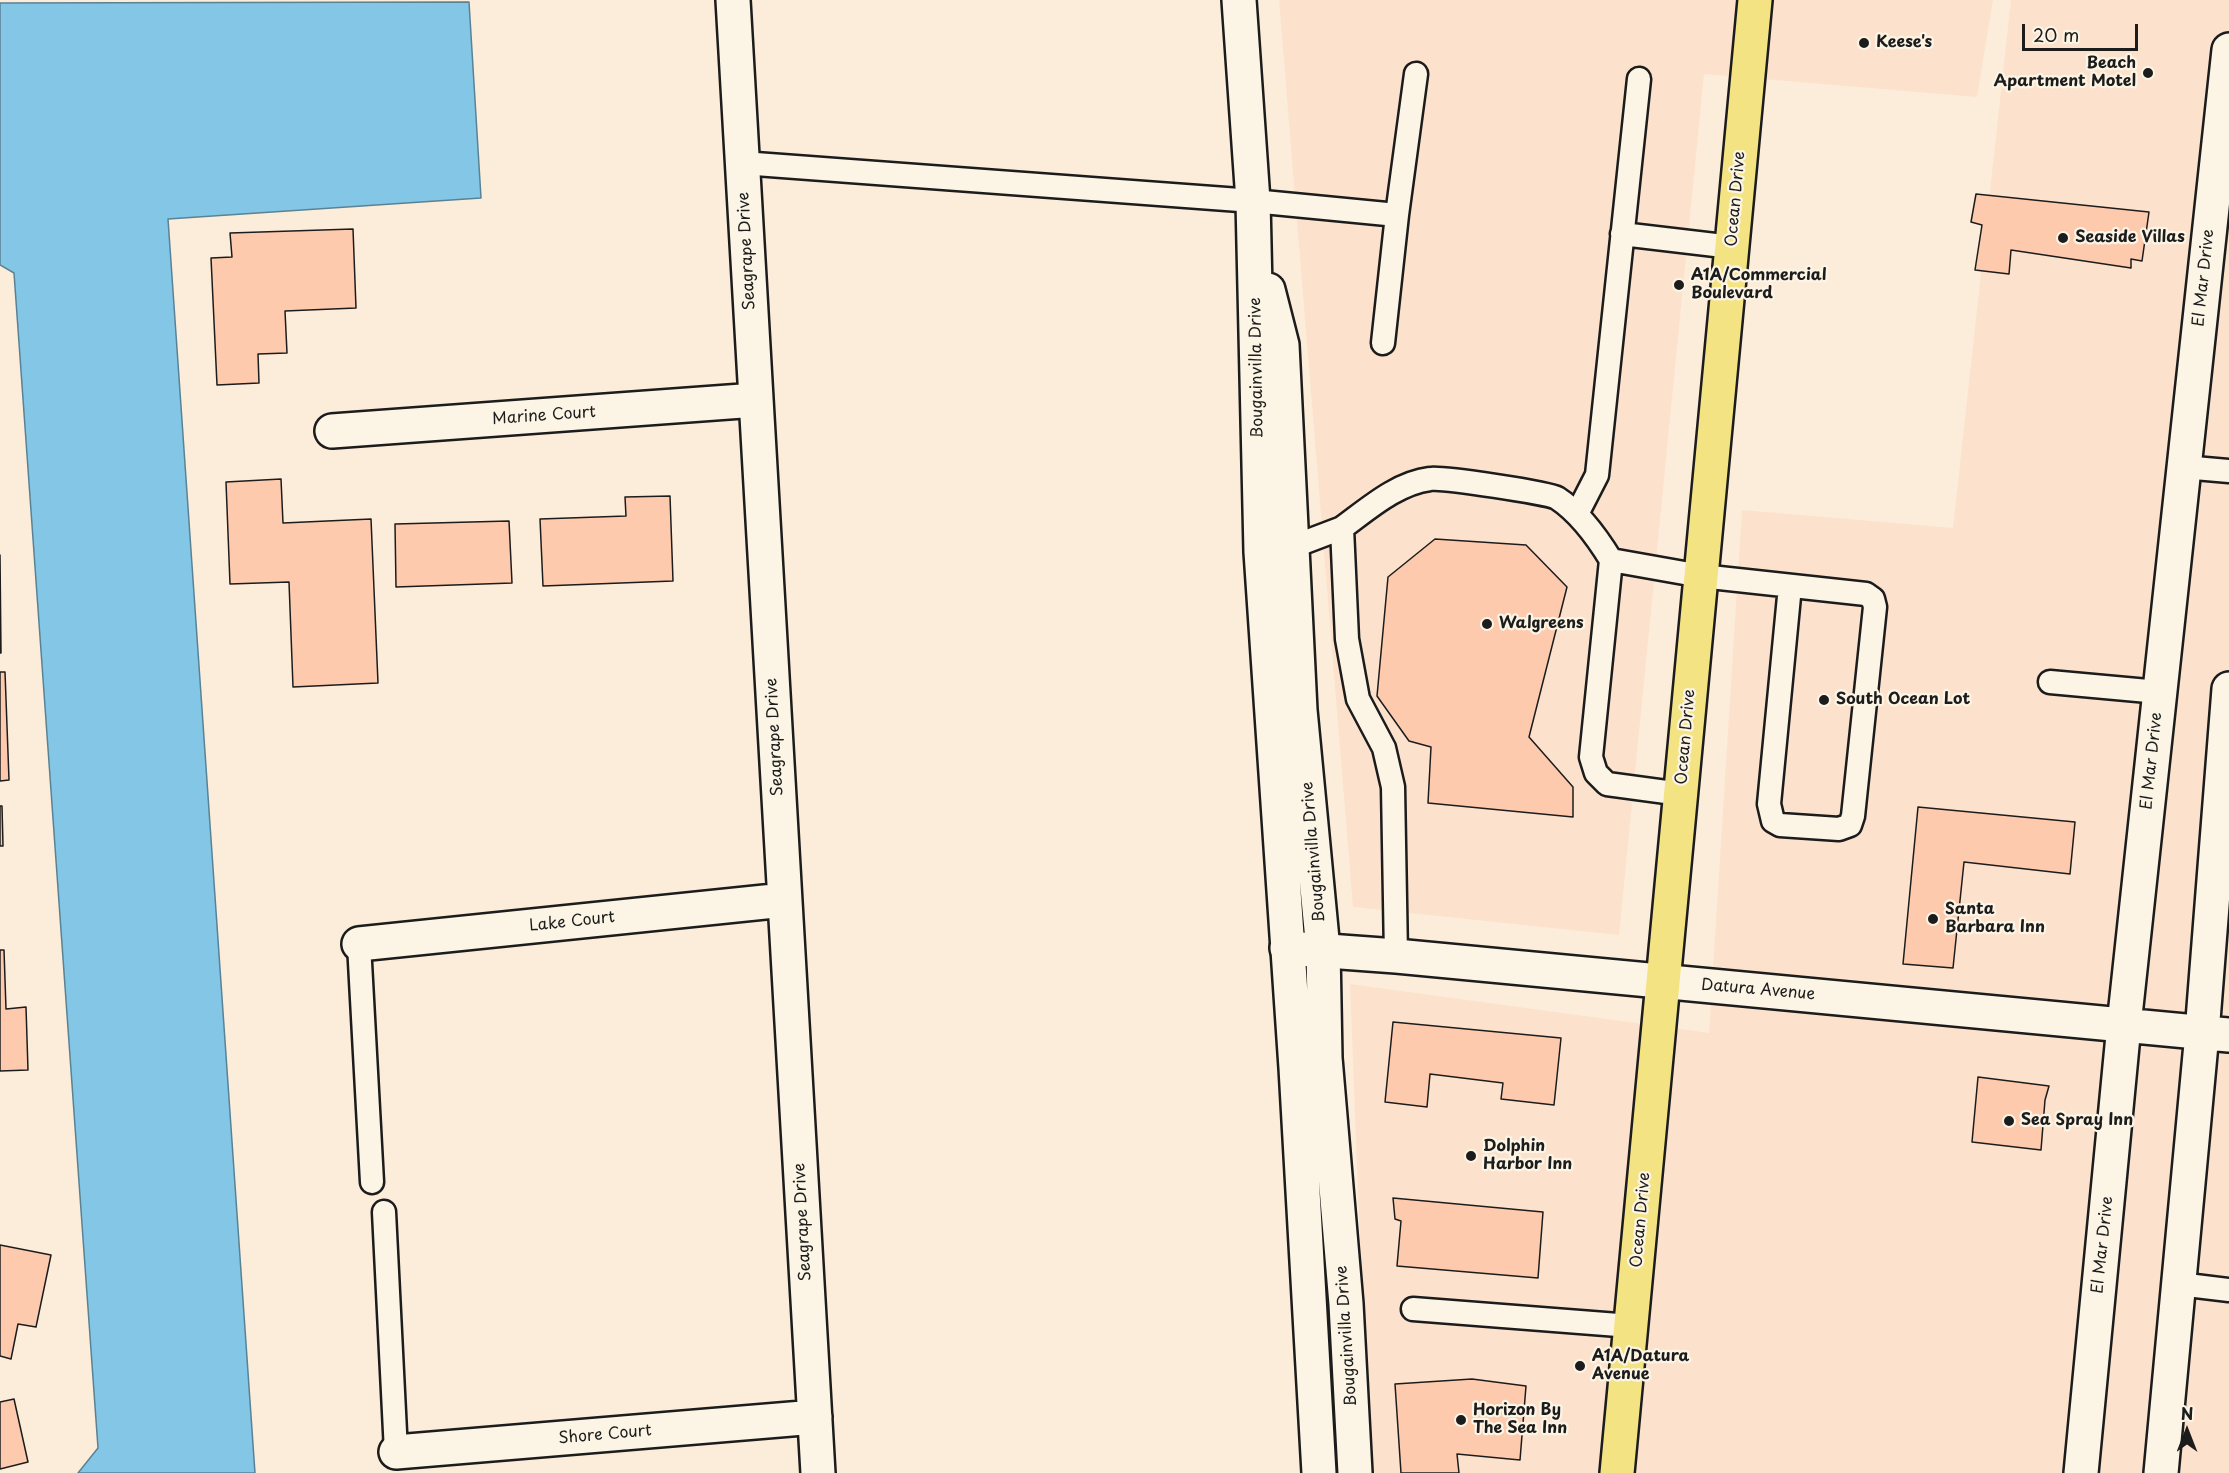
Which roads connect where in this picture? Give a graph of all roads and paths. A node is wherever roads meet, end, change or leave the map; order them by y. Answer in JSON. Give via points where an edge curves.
{"nodes":[{"id":1,"x":733,"y":0,"type":"edge"},
{"id":2,"x":1239,"y":0,"type":"edge"},
{"id":3,"x":1755,"y":0,"type":"edge"},
{"id":4,"x":2229,"y":50,"type":"edge"},
{"id":5,"x":1416,"y":74,"type":"dead end"},
{"id":6,"x":1639,"y":79,"type":"dead end"},
{"id":7,"x":742,"y":163,"type":"junction"},
{"id":8,"x":1253,"y":201,"type":"junction"},
{"id":9,"x":1397,"y":215,"type":"junction"},
{"id":10,"x":1254,"y":233,"type":"junction"},
{"id":11,"x":1622,"y":234,"type":"junction"},
{"id":12,"x":1732,"y":246,"type":"junction"},
{"id":13,"x":1383,"y":343,"type":"dead end"},
{"id":14,"x":756,"y":400,"type":"junction"},
{"id":15,"x":332,"y":431,"type":"dead end"},
{"id":16,"x":2183,"y":467,"type":"junction"},
{"id":17,"x":2229,"y":471,"type":"edge"},
{"id":18,"x":1577,"y":514,"type":"junction"},
{"id":19,"x":1342,"y":528,"type":"junction"},
{"id":20,"x":1292,"y":547,"type":"junction"},
{"id":21,"x":1261,"y":552,"type":"junction"},
{"id":22,"x":1611,"y":560,"type":"junction"},
{"id":23,"x":1701,"y":576,"type":"junction"},
{"id":24,"x":1790,"y":586,"type":"junction"},
{"id":25,"x":2050,"y":682,"type":"dead end"},
{"id":26,"x":2229,"y":690,"type":"edge"},
{"id":27,"x":2159,"y":692,"type":"junction"},
{"id":28,"x":2225,"y":786,"type":"edge"},
{"id":29,"x":1681,"y":794,"type":"junction"},
{"id":30,"x":784,"y":900,"type":"junction"},
{"id":31,"x":359,"y":944,"type":"joint"},
{"id":32,"x":1287,"y":948,"type":"junction"},
{"id":33,"x":1323,"y":950,"type":"junction"},
{"id":34,"x":1396,"y":956,"type":"junction"},
{"id":35,"x":1663,"y":981,"type":"junction"},
{"id":36,"x":2124,"y":1025,"type":"junction"},
{"id":37,"x":2216,"y":1034,"type":"edge"},
{"id":38,"x":372,"y":1182,"type":"dead end"},
{"id":39,"x":384,"y":1212,"type":"dead end"},
{"id":40,"x":2179,"y":1284,"type":"junction"},
{"id":41,"x":2229,"y":1290,"type":"edge"},
{"id":42,"x":1413,"y":1309,"type":"dead end"},
{"id":43,"x":1631,"y":1326,"type":"junction"},
{"id":44,"x":815,"y":1417,"type":"junction"},
{"id":45,"x":396,"y":1452,"type":"joint"},
{"id":46,"x":818,"y":1473,"type":"edge"},
{"id":47,"x":1319,"y":1473,"type":"edge"},
{"id":48,"x":1354,"y":1473,"type":"edge"},
{"id":49,"x":1617,"y":1473,"type":"edge"},
{"id":50,"x":2081,"y":1473,"type":"edge"},
{"id":51,"x":2161,"y":1473,"type":"edge"}],
"edges":[{"from":1,"to":7,"type":"street","name":"Seagrape Drive"},
{"from":2,"to":8,"type":"street","name":"Bougainvilla Drive"},
{"from":3,"to":12,"type":"main road","name":"Ocean Drive"},
{"from":4,"to":16,"type":"street","name":"El Mar Drive"},
{"from":5,"to":9,"type":"lane"},
{"from":6,"to":11,"type":"lane"},
{"from":7,"to":8,"type":"lane"},
{"from":7,"to":14,"type":"street","name":"Seagrape Drive"},
{"from":8,"to":9,"type":"lane"},
{"from":8,"to":10,"type":"street","name":"Bougainvilla Drive"},
{"from":9,"to":13,"type":"lane"},
{"from":10,"to":20,"type":"street","name":"Bougainvilla Drive","via":[[1282,345]]},
{"from":10,"to":21,"type":"street","name":"Bougainvilla Drive"},
{"from":11,"to":12,"type":"lane"},
{"from":11,"to":18,"type":"lane","via":[[1597,475]]},
{"from":12,"to":23,"type":"main road","name":"Ocean Drive"},
{"from":14,"to":15,"type":"street","name":"Marine Court"},
{"from":14,"to":30,"type":"street","name":"Seagrape Drive"},
{"from":16,"to":17,"type":"lane"},
{"from":16,"to":27,"type":"street","name":"El Mar Drive"},
{"from":18,"to":19,"type":"lane","via":[[1554,496],[1430,479],[1388,495]]},
{"from":18,"to":22,"type":"lane"},
{"from":19,"to":20,"type":"lane"},
{"from":19,"to":34,"type":"lane","via":[[1347,639],[1358,699],[1384,748],[1393,787]]},
{"from":20,"to":21,"type":"lane"},
{"from":20,"to":33,"type":"street","name":"Bougainvilla Drive","via":[[1300,710]]},
{"from":21,"to":32,"type":"street","name":"Bougainvilla Drive"},
{"from":22,"to":23,"type":"lane"},
{"from":22,"to":29,"type":"lane","via":[[1593,765],[1607,784]]},
{"from":23,"to":24,"type":"lane"},
{"from":23,"to":29,"type":"main road","name":"Ocean Drive"},
{"from":24,"to":24,"type":"lane","via":[[1866,594],[1875,607],[1854,816],[1850,825],[1839,829],[1780,825],[1773,821],[1768,804]]},
{"from":25,"to":27,"type":"lane"},
{"from":26,"to":28,"type":"street"},
{"from":27,"to":36,"type":"street","name":"El Mar Drive"},
{"from":28,"to":37,"type":"street"},
{"from":29,"to":35,"type":"main road","name":"Ocean Drive"},
{"from":30,"to":31,"type":"street","name":"Lake Court"},
{"from":30,"to":44,"type":"street","name":"Seagrape Drive"},
{"from":31,"to":38,"type":"lane"},
{"from":32,"to":33,"type":"street","name":"Datura Avenue"},
{"from":32,"to":47,"type":"street","name":"Bougainvilla Drive"},
{"from":33,"to":34,"type":"street","name":"Datura Avenue"},
{"from":33,"to":48,"type":"street","name":"Bougainvilla Drive","via":[[1325,1058],[1346,1304]]},
{"from":34,"to":35,"type":"street","name":"Datura Avenue"},
{"from":35,"to":36,"type":"street","name":"Datura Avenue"},
{"from":35,"to":43,"type":"main road","name":"Ocean Drive"},
{"from":36,"to":37,"type":"street","name":"Datura Avenue"},
{"from":36,"to":50,"type":"street","name":"El Mar Drive"},
{"from":37,"to":40,"type":"street"},
{"from":39,"to":45,"type":"lane"},
{"from":40,"to":41,"type":"lane"},
{"from":40,"to":51,"type":"street"},
{"from":42,"to":43,"type":"lane"},
{"from":43,"to":49,"type":"main road","name":"Ocean Drive"},
{"from":44,"to":45,"type":"street","name":"Shore Court"},
{"from":44,"to":46,"type":"street","name":"Seagrape Drive"}]}
